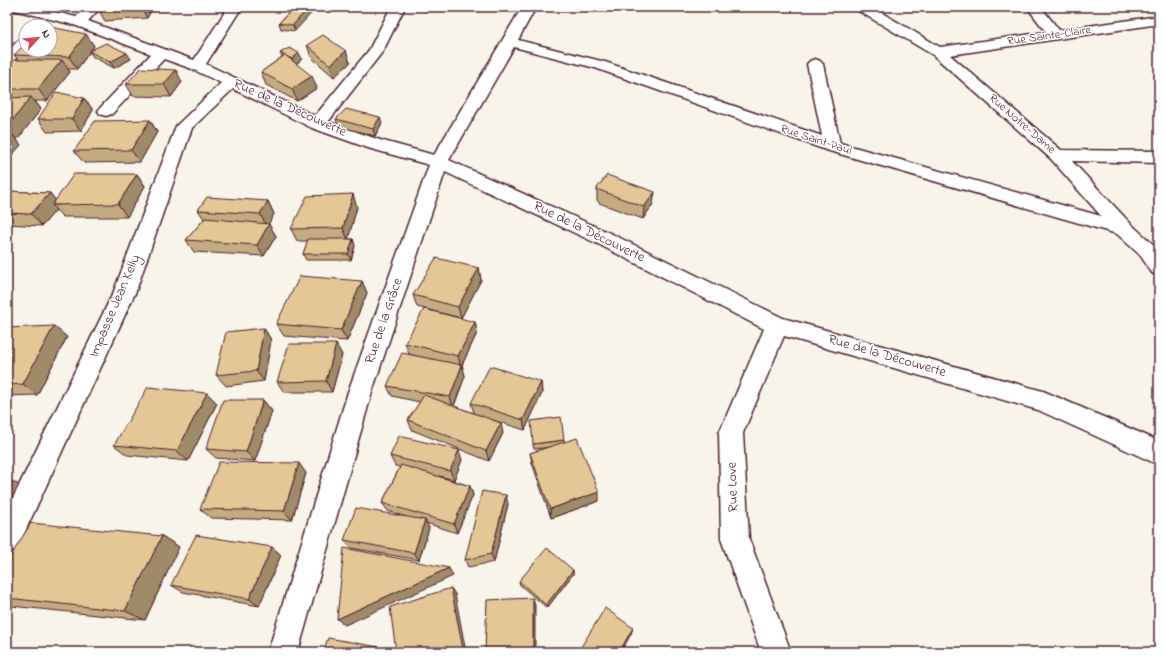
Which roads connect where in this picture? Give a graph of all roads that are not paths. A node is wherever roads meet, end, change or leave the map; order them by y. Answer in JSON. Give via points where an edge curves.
{"nodes":[{"id":1,"x":19,"y":7,"type":"edge"},
{"id":2,"x":94,"y":7,"type":"edge"},
{"id":3,"x":235,"y":7,"type":"edge"},
{"id":4,"x":398,"y":7,"type":"edge"},
{"id":5,"x":529,"y":7,"type":"edge"},
{"id":6,"x":862,"y":7,"type":"edge"},
{"id":7,"x":1034,"y":7,"type":"edge"},
{"id":8,"x":1150,"y":17,"type":"edge"},
{"id":9,"x":44,"y":18,"type":"edge"},
{"id":10,"x":58,"y":21,"type":"edge"},
{"id":11,"x":79,"y":22,"type":"junction"},
{"id":12,"x":1055,"y":34,"type":"junction"},
{"id":13,"x":510,"y":42,"type":"junction"},
{"id":14,"x":18,"y":50,"type":"edge"},
{"id":15,"x":938,"y":52,"type":"junction"},
{"id":16,"x":161,"y":53,"type":"junction"},
{"id":17,"x":7,"y":60,"type":"edge"},
{"id":18,"x":815,"y":64,"type":"dead end"},
{"id":19,"x":197,"y":66,"type":"junction"},
{"id":20,"x":231,"y":82,"type":"junction"},
{"id":21,"x":106,"y":112,"type":"dead end"},
{"id":22,"x":318,"y":124,"type":"junction"},
{"id":23,"x":832,"y":146,"type":"junction"},
{"id":24,"x":1057,"y":155,"type":"junction"},
{"id":25,"x":1159,"y":156,"type":"edge"},
{"id":26,"x":439,"y":162,"type":"junction"},
{"id":27,"x":1124,"y":229,"type":"junction"},
{"id":28,"x":1153,"y":250,"type":"edge"},
{"id":29,"x":1159,"y":268,"type":"edge"},
{"id":30,"x":777,"y":324,"type":"junction"},
{"id":31,"x":1159,"y":453,"type":"edge"},
{"id":32,"x":7,"y":539,"type":"edge"},
{"id":33,"x":283,"y":652,"type":"edge"},
{"id":34,"x":776,"y":652,"type":"edge"}],
"edges":[{"from":1,"to":9,"type":"street","name":"Rue de la Découverte"},
{"from":2,"to":11,"type":"street"},
{"from":3,"to":19,"type":"street"},
{"from":4,"to":22,"type":"street","via":[[376,50]]},
{"from":5,"to":13,"type":"street","name":"Rue de la Grâce"},
{"from":6,"to":15,"type":"street","name":"Rue Notre-Dame"},
{"from":7,"to":12,"type":"street"},
{"from":8,"to":12,"type":"street","name":"Rue Sainte-Claire"},
{"from":10,"to":11,"type":"street","name":"Rue de la Découverte"},
{"from":11,"to":16,"type":"street","name":"Rue de la Découverte"},
{"from":12,"to":15,"type":"street","name":"Rue Sainte-Claire"},
{"from":13,"to":23,"type":"street","name":"Rue Saint-Paul","via":[[600,65]]},
{"from":13,"to":26,"type":"street","name":"Rue de la Grâce"},
{"from":14,"to":17,"type":"street"},
{"from":15,"to":24,"type":"street","name":"Rue Notre-Dame"},
{"from":16,"to":19,"type":"street","name":"Rue de la Découverte"},
{"from":16,"to":21,"type":"street"},
{"from":18,"to":23,"type":"street"},
{"from":19,"to":20,"type":"street","name":"Rue de la Découverte"},
{"from":20,"to":22,"type":"street","name":"Rue de la Découverte"},
{"from":20,"to":32,"type":"street","name":"Impasse Jean Kelly","via":[[184,126],[124,291]]},
{"from":22,"to":26,"type":"street","name":"Rue de la Découverte","via":[[374,144]]},
{"from":23,"to":27,"type":"street","name":"Rue Saint-Paul"},
{"from":24,"to":25,"type":"street"},
{"from":24,"to":27,"type":"street","name":"Rue Notre-Dame"},
{"from":26,"to":30,"type":"street","name":"Rue de la Découverte","via":[[605,239]]},
{"from":26,"to":33,"type":"street","name":"Rue de la Grâce","via":[[360,392]]},
{"from":27,"to":28,"type":"street","name":"Rue Notre-Dame"},
{"from":28,"to":29,"type":"street","name":"Rue Notre-Dame"},
{"from":30,"to":31,"type":"street","name":"Rue de la Découverte","via":[[1043,401]]},
{"from":30,"to":34,"type":"street","name":"Rue Love","via":[[731,433],[735,538]]}]}
